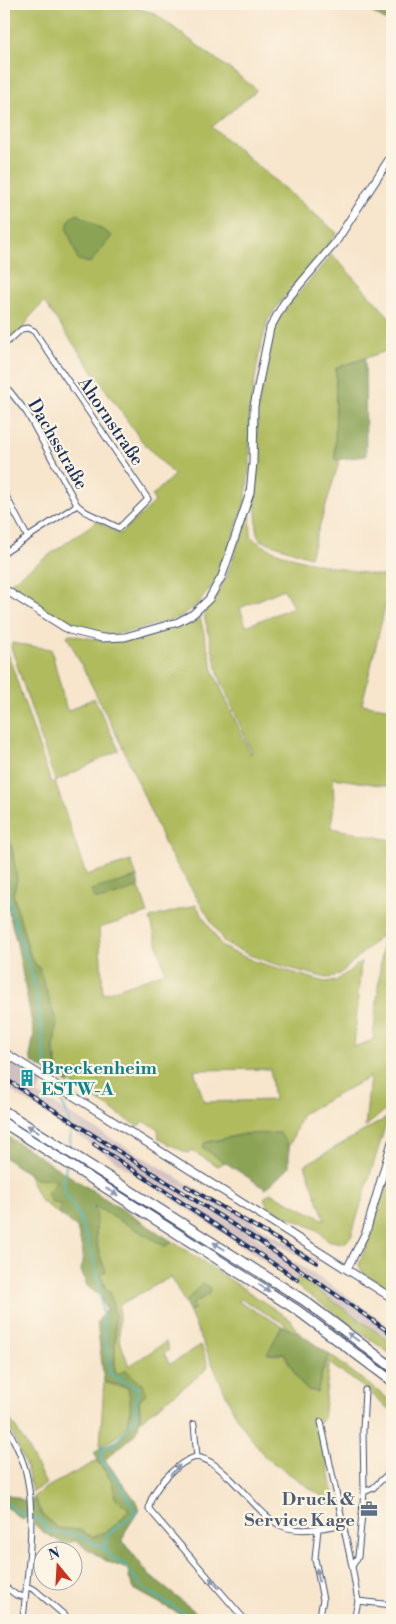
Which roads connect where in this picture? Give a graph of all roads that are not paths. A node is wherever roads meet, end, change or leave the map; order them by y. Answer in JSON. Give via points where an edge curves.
{"nodes":[{"id":1,"x":392,"y":155,"type":"edge"},
{"id":2,"x":4,"y":346,"type":"edge"},
{"id":3,"x":4,"y":384,"type":"edge"},
{"id":4,"x":4,"y":492,"type":"edge"},
{"id":5,"x":77,"y":505,"type":"junction"},
{"id":6,"x":119,"y":528,"type":"joint"},
{"id":7,"x":27,"y":536,"type":"junction"},
{"id":8,"x":4,"y":553,"type":"edge"},
{"id":9,"x":4,"y":589,"type":"edge"},
{"id":10,"x":4,"y":1052,"type":"edge"},
{"id":11,"x":4,"y":1111,"type":"edge"},
{"id":12,"x":4,"y":1123,"type":"edge"},
{"id":13,"x":392,"y":1142,"type":"edge"},
{"id":14,"x":347,"y":1268,"type":"junction"},
{"id":15,"x":392,"y":1298,"type":"edge"},
{"id":16,"x":392,"y":1366,"type":"edge"},
{"id":17,"x":392,"y":1381,"type":"edge"},
{"id":18,"x":365,"y":1390,"type":"dead end"},
{"id":19,"x":4,"y":1420,"type":"edge"},
{"id":20,"x":321,"y":1422,"type":"dead end"},
{"id":21,"x":194,"y":1424,"type":"dead end"},
{"id":22,"x":197,"y":1457,"type":"junction"},
{"id":23,"x":392,"y":1470,"type":"edge"},
{"id":24,"x":364,"y":1492,"type":"junction"},
{"id":25,"x":344,"y":1524,"type":"junction"},
{"id":26,"x":318,"y":1529,"type":"junction"},
{"id":27,"x":352,"y":1566,"type":"junction"},
{"id":28,"x":4,"y":1586,"type":"edge"},
{"id":29,"x":26,"y":1586,"type":"junction"},
{"id":30,"x":25,"y":1597,"type":"junction"},
{"id":31,"x":358,"y":1601,"type":"junction"},
{"id":32,"x":392,"y":1605,"type":"edge"},
{"id":33,"x":23,"y":1620,"type":"edge"},
{"id":34,"x":70,"y":1620,"type":"edge"},
{"id":35,"x":246,"y":1620,"type":"edge"},
{"id":36,"x":319,"y":1620,"type":"edge"},
{"id":37,"x":354,"y":1620,"type":"edge"}],
"edges":[{"from":1,"to":9,"type":"street","via":[[335,243],[284,303],[270,328],[254,406],[254,462],[250,493],[222,576],[210,599],[178,622],[140,634],[109,638],[69,630]]},
{"from":2,"to":6,"type":"street","name":"Ahornstraße","via":[[22,329],[34,332],[148,499]]},
{"from":3,"to":5,"type":"street","name":"Dachsstraße","via":[[27,413]]},
{"from":4,"to":7,"type":"street"},
{"from":5,"to":6,"type":"street","name":"Dachsstraße"},
{"from":5,"to":7,"type":"street"},
{"from":7,"to":8,"type":"street"},
{"from":10,"to":14,"type":"street"},
{"from":16,"to":11,"type":"highway","one_way":true,"via":[[305,1301]]},
{"from":12,"to":17,"type":"highway","one_way":true,"via":[[297,1310]]},
{"from":13,"to":14,"type":"street","via":[[366,1232]]},
{"from":14,"to":15,"type":"street"},
{"from":18,"to":24,"type":"street"},
{"from":19,"to":29,"type":"street","via":[[24,1467],[29,1488]]},
{"from":20,"to":25,"type":"street"},
{"from":21,"to":22,"type":"street"},
{"from":22,"to":26,"type":"street","via":[[217,1466],[279,1526],[305,1531]]},
{"from":35,"to":22,"type":"street","one_way":true,"via":[[149,1509],[156,1490],[181,1464]]},
{"from":23,"to":24,"type":"street"},
{"from":24,"to":27,"type":"street","via":[[358,1557]]},
{"from":25,"to":26,"type":"street"},
{"from":25,"to":27,"type":"street"},
{"from":36,"to":26,"type":"street","one_way":true,"via":[[323,1600],[315,1559]]},
{"from":27,"to":31,"type":"street"},
{"from":28,"to":30,"type":"street"},
{"from":29,"to":30,"type":"street"},
{"from":29,"to":34,"type":"street","via":[[33,1588]]},
{"from":30,"to":33,"type":"street"},
{"from":31,"to":32,"type":"street"},
{"from":31,"to":37,"type":"street"}]}
